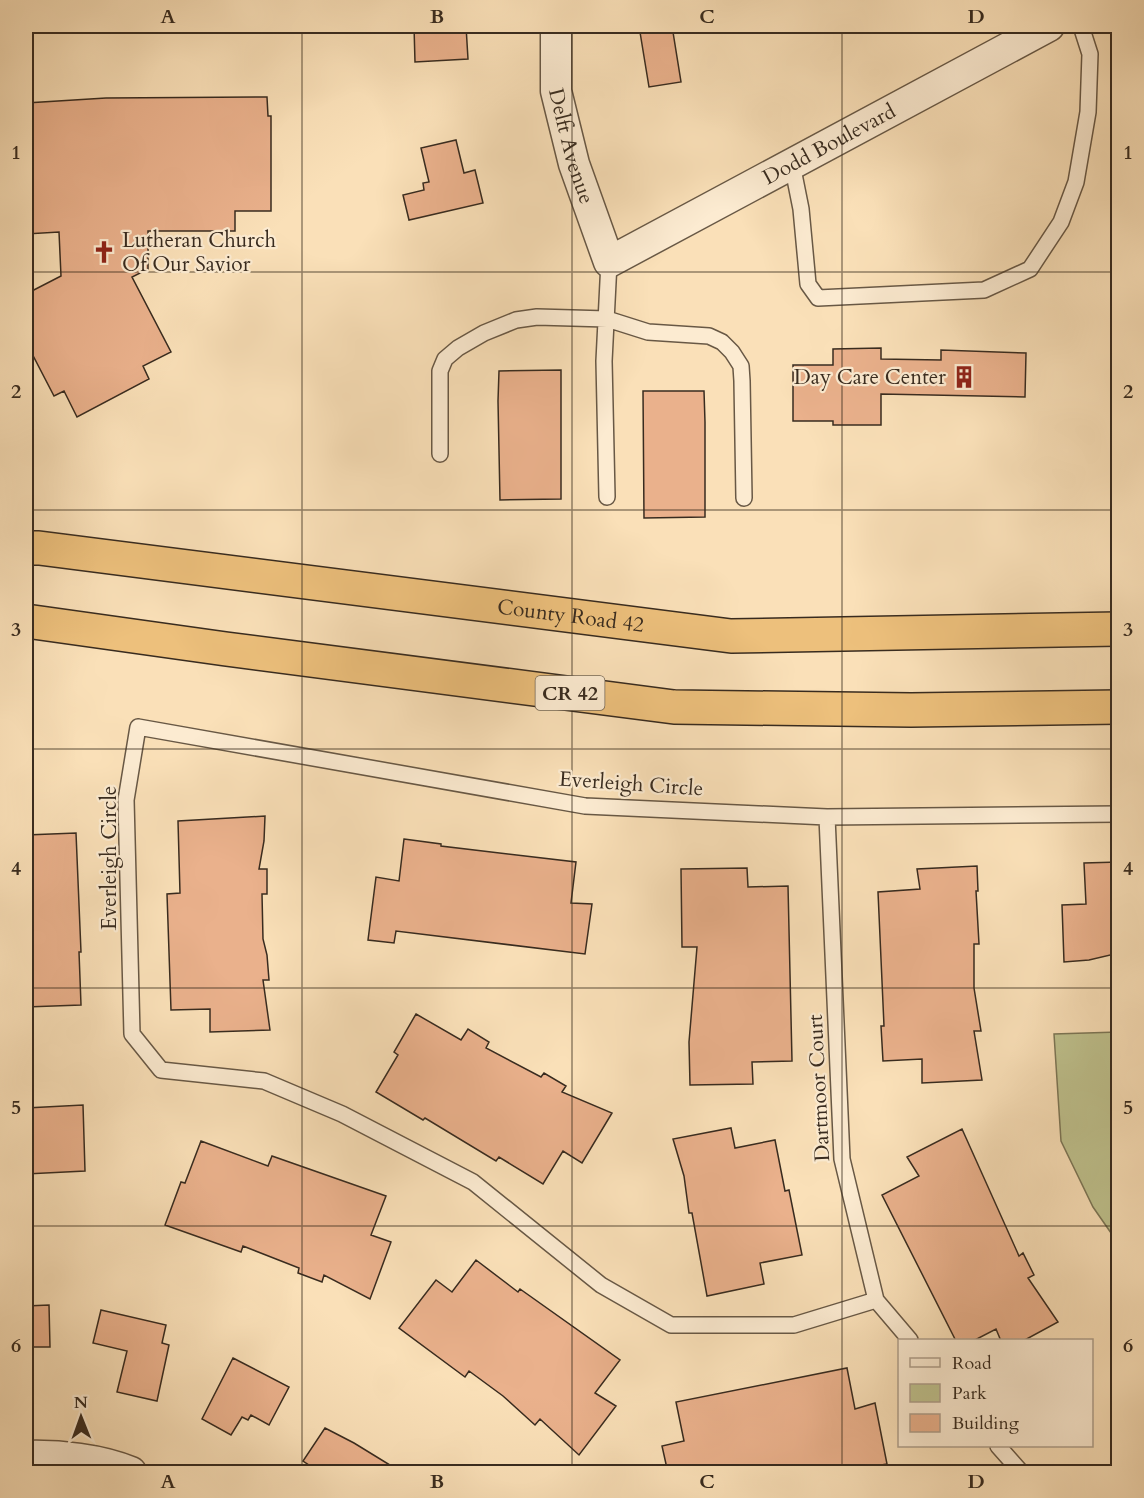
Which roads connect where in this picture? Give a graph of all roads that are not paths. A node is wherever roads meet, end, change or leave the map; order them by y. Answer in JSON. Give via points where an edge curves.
{"nodes":[{"id":1,"x":556,"y":26,"type":"edge"},
{"id":2,"x":1049,"y":26,"type":"edge"},
{"id":3,"x":1081,"y":26,"type":"edge"},
{"id":4,"x":792,"y":164,"type":"junction"},
{"id":5,"x":609,"y":262,"type":"junction"},
{"id":6,"x":607,"y":319,"type":"junction"},
{"id":7,"x":440,"y":454,"type":"dead end"},
{"id":8,"x":607,"y":497,"type":"dead end"},
{"id":9,"x":744,"y":498,"type":"dead end"},
{"id":10,"x":26,"y":548,"type":"edge"},
{"id":11,"x":26,"y":621,"type":"edge"},
{"id":12,"x":1119,"y":629,"type":"edge"},
{"id":13,"x":1119,"y":707,"type":"edge"},
{"id":14,"x":1119,"y":814,"type":"edge"},
{"id":15,"x":827,"y":817,"type":"junction"},
{"id":16,"x":876,"y":1300,"type":"junction"},
{"id":17,"x":908,"y":1339,"type":"edge"},
{"id":18,"x":999,"y":1447,"type":"edge"},
{"id":19,"x":26,"y":1456,"type":"edge"},
{"id":20,"x":131,"y":1473,"type":"edge"},
{"id":21,"x":1021,"y":1473,"type":"edge"}],
"edges":[{"from":1,"to":5,"type":"street","name":"Delft Avenue","via":[[556,91],[574,164]]},
{"from":2,"to":4,"type":"street","name":"Dodd Boulevard"},
{"from":3,"to":4,"type":"lane","via":[[1090,54],[1089,112],[1076,182],[1061,222],[1030,269],[984,290],[818,298],[808,284]]},
{"from":4,"to":5,"type":"street","name":"Dodd Boulevard"},
{"from":5,"to":6,"type":"lane"},
{"from":6,"to":7,"type":"lane","via":[[516,320],[458,348],[445,359],[440,371]]},
{"from":6,"to":8,"type":"lane"},
{"from":6,"to":9,"type":"lane","via":[[648,332],[709,336],[732,352],[741,366]]},
{"from":10,"to":12,"type":"highway","name":"County Road 42","via":[[731,636]]},
{"from":11,"to":13,"type":"highway","number":"CR 42","via":[[674,707]]},
{"from":14,"to":15,"type":"lane","name":"Everleigh Circle"},
{"from":15,"to":16,"type":"lane","name":"Dartmoor Court","via":[[842,1159]]},
{"from":15,"to":16,"type":"lane","name":"Everleigh Circle","via":[[585,806],[138,727],[126,800],[132,1034],[161,1070],[264,1081],[342,1114],[473,1182],[601,1285],[671,1325],[794,1324]]},
{"from":16,"to":17,"type":"lane","name":"Dartmoor Court"},
{"from":18,"to":21,"type":"lane"},
{"from":19,"to":20,"type":"street","via":[[76,1459]]}]}
